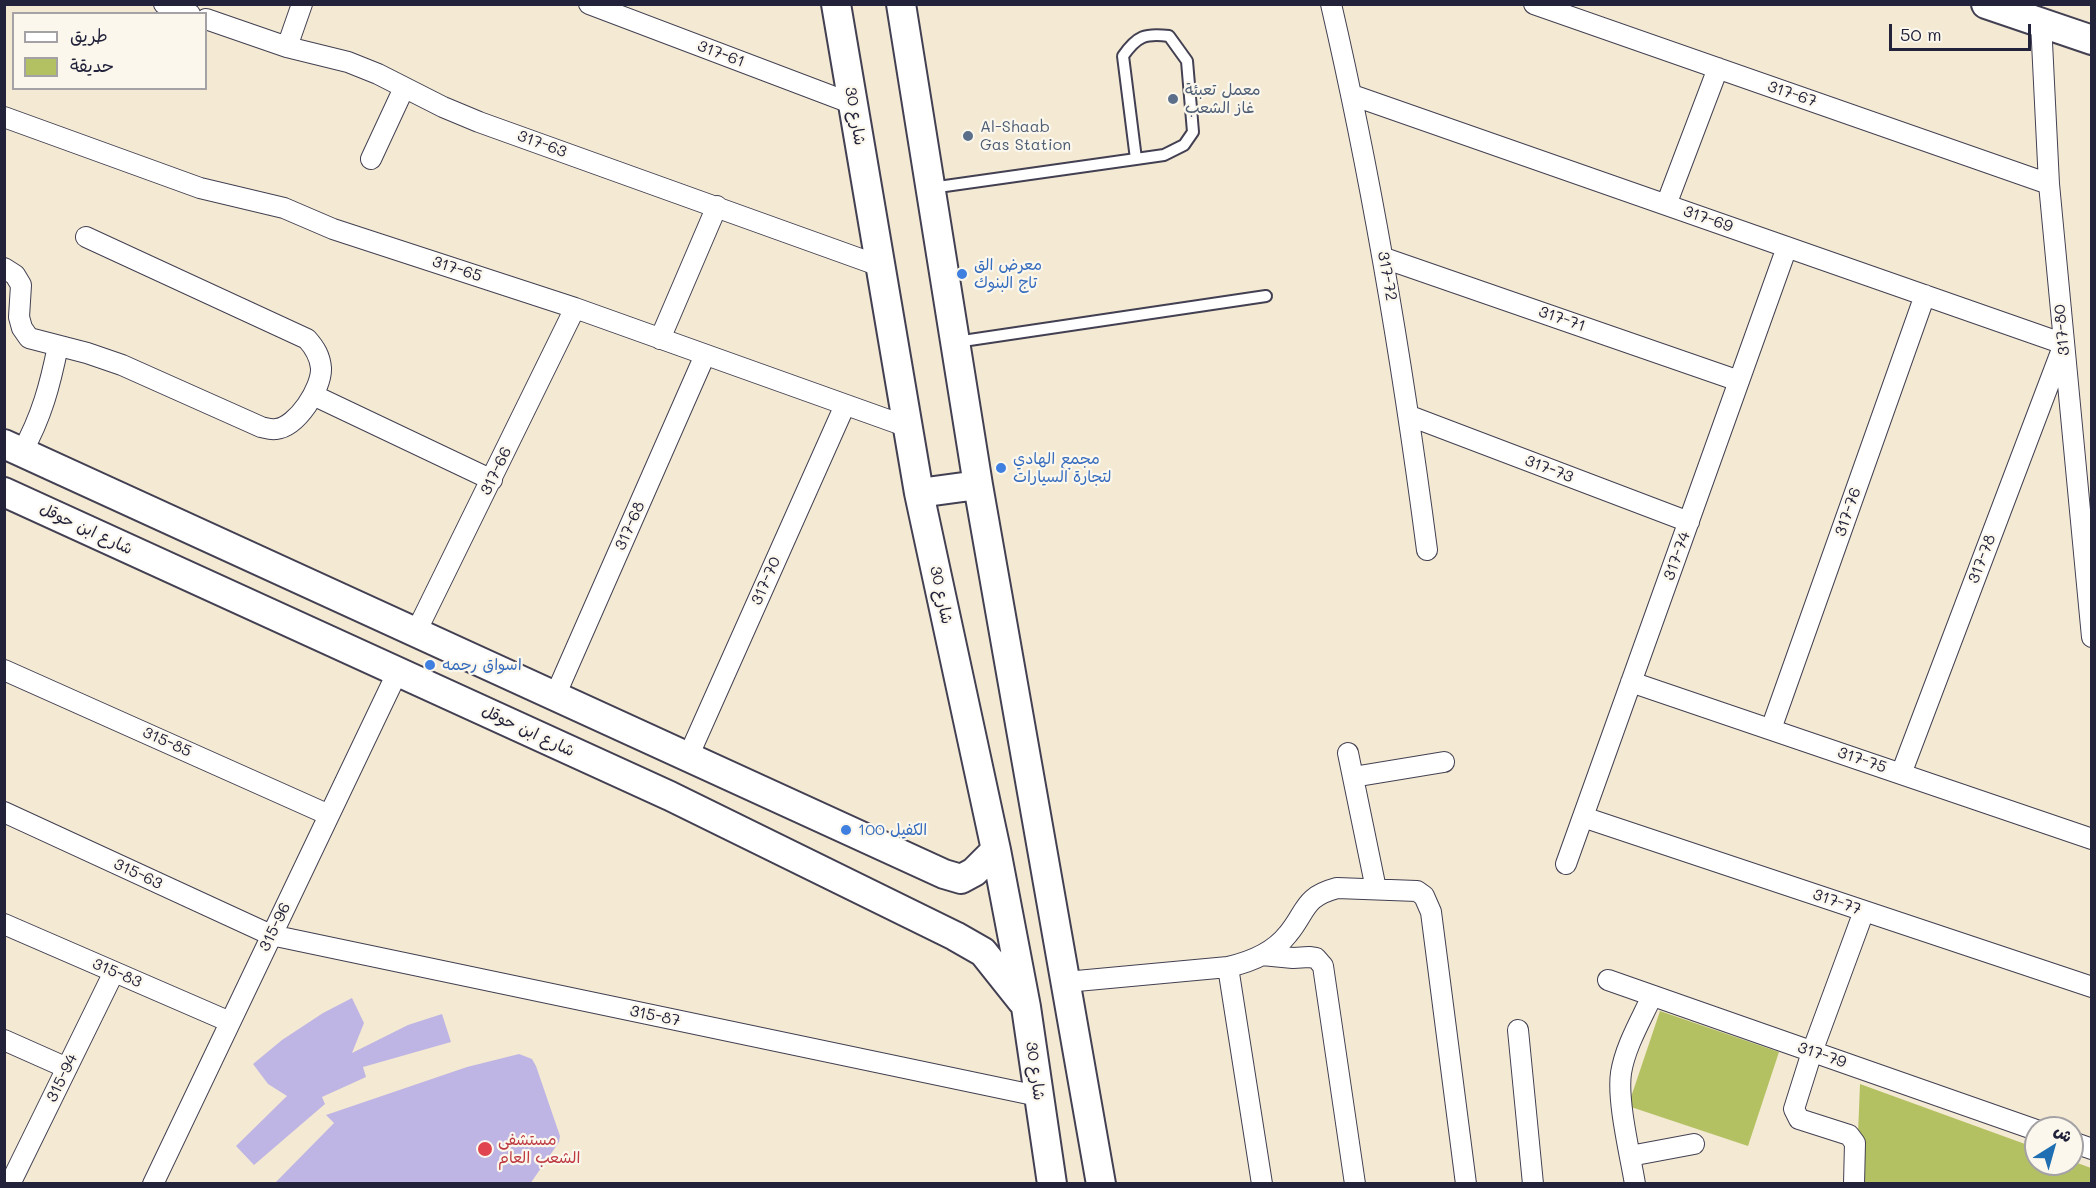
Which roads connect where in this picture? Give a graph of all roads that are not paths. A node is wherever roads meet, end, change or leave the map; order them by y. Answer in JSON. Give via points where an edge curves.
{"nodes":[{"id":1,"x":164,"y":4,"type":"edge"},
{"id":2,"x":302,"y":4,"type":"edge"},
{"id":3,"x":589,"y":4,"type":"edge"},
{"id":4,"x":836,"y":4,"type":"edge"},
{"id":5,"x":901,"y":4,"type":"edge"},
{"id":6,"x":1331,"y":4,"type":"edge"},
{"id":7,"x":1534,"y":4,"type":"edge"},
{"id":8,"x":1986,"y":4,"type":"edge"},
{"id":9,"x":1555,"y":8,"type":"edge"},
{"id":10,"x":185,"y":12,"type":"edge"},
{"id":11,"x":207,"y":19,"type":"edge"},
{"id":12,"x":2041,"y":22,"type":"junction"},
{"id":13,"x":2091,"y":40,"type":"edge"},
{"id":14,"x":286,"y":47,"type":"junction"},
{"id":15,"x":1718,"y":68,"type":"junction"},
{"id":16,"x":404,"y":88,"type":"junction"},
{"id":17,"x":1352,"y":96,"type":"junction"},
{"id":18,"x":853,"y":104,"type":"junction"},
{"id":19,"x":4,"y":117,"type":"edge"},
{"id":20,"x":371,"y":159,"type":"dead end"},
{"id":21,"x":1136,"y":159,"type":"junction"},
{"id":22,"x":2049,"y":184,"type":"junction"},
{"id":23,"x":931,"y":188,"type":"junction"},
{"id":24,"x":1666,"y":205,"type":"junction"},
{"id":25,"x":717,"y":206,"type":"junction"},
{"id":26,"x":86,"y":237,"type":"dead end"},
{"id":27,"x":1787,"y":247,"type":"junction"},
{"id":28,"x":1384,"y":258,"type":"junction"},
{"id":29,"x":880,"y":266,"type":"junction"},
{"id":30,"x":4,"y":268,"type":"edge"},
{"id":31,"x":1925,"y":295,"type":"junction"},
{"id":32,"x":1266,"y":296,"type":"dead end"},
{"id":33,"x":575,"y":308,"type":"junction"},
{"id":34,"x":660,"y":339,"type":"junction"},
{"id":35,"x":955,"y":342,"type":"junction"},
{"id":36,"x":2064,"y":344,"type":"junction"},
{"id":37,"x":58,"y":346,"type":"junction"},
{"id":38,"x":705,"y":355,"type":"junction"},
{"id":39,"x":1739,"y":381,"type":"junction"},
{"id":40,"x":313,"y":394,"type":"junction"},
{"id":41,"x":845,"y":405,"type":"junction"},
{"id":42,"x":1410,"y":416,"type":"junction"},
{"id":43,"x":908,"y":427,"type":"junction"},
{"id":44,"x":13,"y":448,"type":"edge"},
{"id":45,"x":492,"y":480,"type":"junction"},
{"id":46,"x":978,"y":485,"type":"junction"},
{"id":47,"x":4,"y":492,"type":"edge"},
{"id":48,"x":919,"y":493,"type":"junction"},
{"id":49,"x":1689,"y":522,"type":"junction"},
{"id":50,"x":1427,"y":550,"type":"dead end"},
{"id":51,"x":2089,"y":583,"type":"edge"},
{"id":52,"x":416,"y":632,"type":"junction"},
{"id":53,"x":2091,"y":637,"type":"edge"},
{"id":54,"x":4,"y":670,"type":"edge"},
{"id":55,"x":398,"y":672,"type":"junction"},
{"id":56,"x":1632,"y":682,"type":"junction"},
{"id":57,"x":555,"y":696,"type":"junction"},
{"id":58,"x":1771,"y":729,"type":"junction"},
{"id":59,"x":1348,"y":753,"type":"dead end"},
{"id":60,"x":688,"y":757,"type":"junction"},
{"id":61,"x":1444,"y":762,"type":"dead end"},
{"id":62,"x":1901,"y":774,"type":"junction"},
{"id":63,"x":1353,"y":777,"type":"junction"},
{"id":64,"x":4,"y":812,"type":"edge"},
{"id":65,"x":329,"y":814,"type":"junction"},
{"id":66,"x":1583,"y":817,"type":"junction"},
{"id":67,"x":2091,"y":839,"type":"edge"},
{"id":68,"x":996,"y":850,"type":"junction"},
{"id":69,"x":1566,"y":864,"type":"dead end"},
{"id":70,"x":1376,"y":890,"type":"junction"},
{"id":71,"x":1864,"y":911,"type":"junction"},
{"id":72,"x":4,"y":924,"type":"edge"},
{"id":73,"x":271,"y":935,"type":"junction"},
{"id":74,"x":1262,"y":955,"type":"junction"},
{"id":75,"x":1228,"y":967,"type":"junction"},
{"id":76,"x":114,"y":972,"type":"junction"},
{"id":77,"x":1608,"y":980,"type":"dead end"},
{"id":78,"x":1066,"y":982,"type":"junction"},
{"id":79,"x":2091,"y":987,"type":"edge"},
{"id":80,"x":1652,"y":996,"type":"junction"},
{"id":81,"x":1026,"y":1007,"type":"junction"},
{"id":82,"x":230,"y":1022,"type":"junction"},
{"id":83,"x":1518,"y":1030,"type":"dead end"},
{"id":84,"x":4,"y":1040,"type":"edge"},
{"id":85,"x":1812,"y":1052,"type":"junction"},
{"id":86,"x":67,"y":1068,"type":"junction"},
{"id":87,"x":1038,"y":1096,"type":"junction"},
{"id":88,"x":2024,"y":1126,"type":"edge"},
{"id":89,"x":1046,"y":1142,"type":"junction"},
{"id":90,"x":1694,"y":1144,"type":"dead end"},
{"id":91,"x":1630,"y":1156,"type":"junction"},
{"id":92,"x":10,"y":1184,"type":"edge"},
{"id":93,"x":153,"y":1184,"type":"edge"},
{"id":94,"x":1052,"y":1184,"type":"edge"},
{"id":95,"x":1060,"y":1184,"type":"edge"},
{"id":96,"x":1101,"y":1184,"type":"edge"},
{"id":97,"x":1262,"y":1184,"type":"edge"},
{"id":98,"x":1355,"y":1184,"type":"edge"},
{"id":99,"x":1466,"y":1184,"type":"edge"},
{"id":100,"x":1533,"y":1184,"type":"edge"},
{"id":101,"x":1635,"y":1184,"type":"edge"},
{"id":102,"x":1854,"y":1184,"type":"edge"}],
"edges":[{"from":1,"to":10,"type":"street"},
{"from":2,"to":14,"type":"street"},
{"from":3,"to":18,"type":"street","name":"317-61"},
{"from":4,"to":18,"type":"main road","name":"شارع 30"},
{"from":5,"to":23,"type":"main road"},
{"from":6,"to":17,"type":"street","name":"317-72"},
{"from":7,"to":9,"type":"street","name":"317-67"},
{"from":8,"to":12,"type":"main road"},
{"from":9,"to":15,"type":"street","name":"317-67"},
{"from":11,"to":14,"type":"street","name":"317-63"},
{"from":12,"to":13,"type":"main road"},
{"from":12,"to":22,"type":"street","name":"317-80"},
{"from":14,"to":16,"type":"street","name":"317-63","via":[[348,62]]},
{"from":15,"to":22,"type":"street","name":"317-67"},
{"from":15,"to":24,"type":"street"},
{"from":16,"to":20,"type":"street"},
{"from":16,"to":25,"type":"street","name":"317-63","via":[[479,122]]},
{"from":17,"to":24,"type":"street","name":"317-69"},
{"from":17,"to":28,"type":"street","name":"317-72"},
{"from":18,"to":29,"type":"main road","name":"شارع 30"},
{"from":19,"to":33,"type":"street","name":"317-65","via":[[200,188],[284,208],[333,229]]},
{"from":21,"to":21,"type":"lane","via":[[1164,155],[1184,146],[1193,132],[1187,61],[1168,36],[1151,34],[1134,40],[1124,56]]},
{"from":21,"to":23,"type":"lane"},
{"from":22,"to":36,"type":"street","name":"317-80"},
{"from":23,"to":35,"type":"main road"},
{"from":24,"to":27,"type":"street","name":"317-69"},
{"from":25,"to":29,"type":"street","name":"317-63"},
{"from":25,"to":34,"type":"street"},
{"from":26,"to":40,"type":"street","via":[[307,339],[320,360],[321,372]]},
{"from":27,"to":31,"type":"street","name":"317-69"},
{"from":27,"to":39,"type":"street","name":"317-74"},
{"from":28,"to":39,"type":"street","name":"317-71"},
{"from":28,"to":42,"type":"street","name":"317-72"},
{"from":29,"to":43,"type":"main road","name":"شارع 30"},
{"from":30,"to":37,"type":"street","via":[[21,285],[22,328],[29,338]]},
{"from":31,"to":36,"type":"street","name":"317-69"},
{"from":31,"to":58,"type":"street","name":"317-76"},
{"from":32,"to":35,"type":"lane"},
{"from":33,"to":34,"type":"street","name":"317-65"},
{"from":33,"to":45,"type":"street","name":"317-66"},
{"from":34,"to":38,"type":"street","name":"317-65"},
{"from":35,"to":46,"type":"main road"},
{"from":36,"to":51,"type":"street","name":"317-80"},
{"from":36,"to":62,"type":"street","name":"317-78"},
{"from":37,"to":40,"type":"street","via":[[122,365],[261,427],[276,429],[291,424]]},
{"from":37,"to":44,"type":"street","via":[[36,425]]},
{"from":38,"to":41,"type":"street","name":"317-65"},
{"from":38,"to":57,"type":"street","name":"317-68"},
{"from":39,"to":49,"type":"street","name":"317-74"},
{"from":40,"to":45,"type":"street"},
{"from":41,"to":43,"type":"street","name":"317-65"},
{"from":41,"to":60,"type":"street","name":"317-70"},
{"from":42,"to":49,"type":"street","name":"317-73"},
{"from":42,"to":50,"type":"street","name":"317-72"},
{"from":43,"to":48,"type":"main road","name":"شارع 30"},
{"from":44,"to":52,"type":"main road"},
{"from":45,"to":52,"type":"street","name":"317-66"},
{"from":46,"to":48,"type":"main road"},
{"from":46,"to":78,"type":"main road"},
{"from":47,"to":55,"type":"main road","name":"شارع ابن حوقل"},
{"from":48,"to":68,"type":"main road","name":"شارع 30"},
{"from":49,"to":56,"type":"street","name":"317-74"},
{"from":51,"to":53,"type":"street","name":"317-80"},
{"from":52,"to":57,"type":"main road"},
{"from":54,"to":65,"type":"street","name":"315-85"},
{"from":55,"to":65,"type":"street","name":"315-96"},
{"from":55,"to":81,"type":"main road","name":"شارع ابن حوقل","via":[[670,796],[955,936],[983,952]]},
{"from":56,"to":58,"type":"street","name":"317-75"},
{"from":56,"to":66,"type":"street","name":"317-74"},
{"from":57,"to":60,"type":"main road"},
{"from":58,"to":62,"type":"street","name":"317-75"},
{"from":59,"to":63,"type":"street"},
{"from":60,"to":68,"type":"main road","via":[[952,877],[961,879],[974,872]]},
{"from":61,"to":63,"type":"street"},
{"from":62,"to":67,"type":"street","name":"317-75"},
{"from":63,"to":70,"type":"street"},
{"from":64,"to":73,"type":"street","name":"315-63"},
{"from":65,"to":73,"type":"street","name":"315-96"},
{"from":66,"to":69,"type":"street","name":"317-74"},
{"from":66,"to":71,"type":"street","name":"317-77"},
{"from":68,"to":81,"type":"main road","name":"شارع 30"},
{"from":70,"to":74,"type":"street","via":[[1337,888],[1315,897],[1289,934]]},
{"from":70,"to":99,"type":"street","via":[[1417,891],[1424,896],[1431,912]]},
{"from":71,"to":79,"type":"street","name":"317-77"},
{"from":71,"to":85,"type":"street"},
{"from":72,"to":76,"type":"street","name":"315-83"},
{"from":73,"to":82,"type":"street","name":"315-96"},
{"from":73,"to":87,"type":"street","name":"315-87"},
{"from":74,"to":75,"type":"street"},
{"from":74,"to":98,"type":"street","via":[[1308,957],[1323,966]]},
{"from":75,"to":78,"type":"street"},
{"from":75,"to":97,"type":"street"},
{"from":76,"to":82,"type":"street","name":"315-83"},
{"from":76,"to":86,"type":"street","name":"315-94"},
{"from":77,"to":80,"type":"street","name":"317-79"},
{"from":78,"to":96,"type":"main road"},
{"from":80,"to":85,"type":"street","name":"317-79"},
{"from":80,"to":91,"type":"street","via":[[1621,1073],[1620,1092]]},
{"from":81,"to":87,"type":"main road","name":"شارع 30"},
{"from":82,"to":93,"type":"street","name":"315-96"},
{"from":83,"to":100,"type":"street"},
{"from":84,"to":86,"type":"street"},
{"from":85,"to":88,"type":"street","name":"317-79"},
{"from":85,"to":102,"type":"street","via":[[1794,1109],[1799,1119],[1849,1135],[1855,1143]]},
{"from":86,"to":92,"type":"street","name":"315-94"},
{"from":87,"to":89,"type":"main road","name":"شارع 30"},
{"from":89,"to":94,"type":"main road","name":"شارع 30"},
{"from":89,"to":95,"type":"main road"},
{"from":90,"to":91,"type":"street"},
{"from":91,"to":101,"type":"street"}]}
